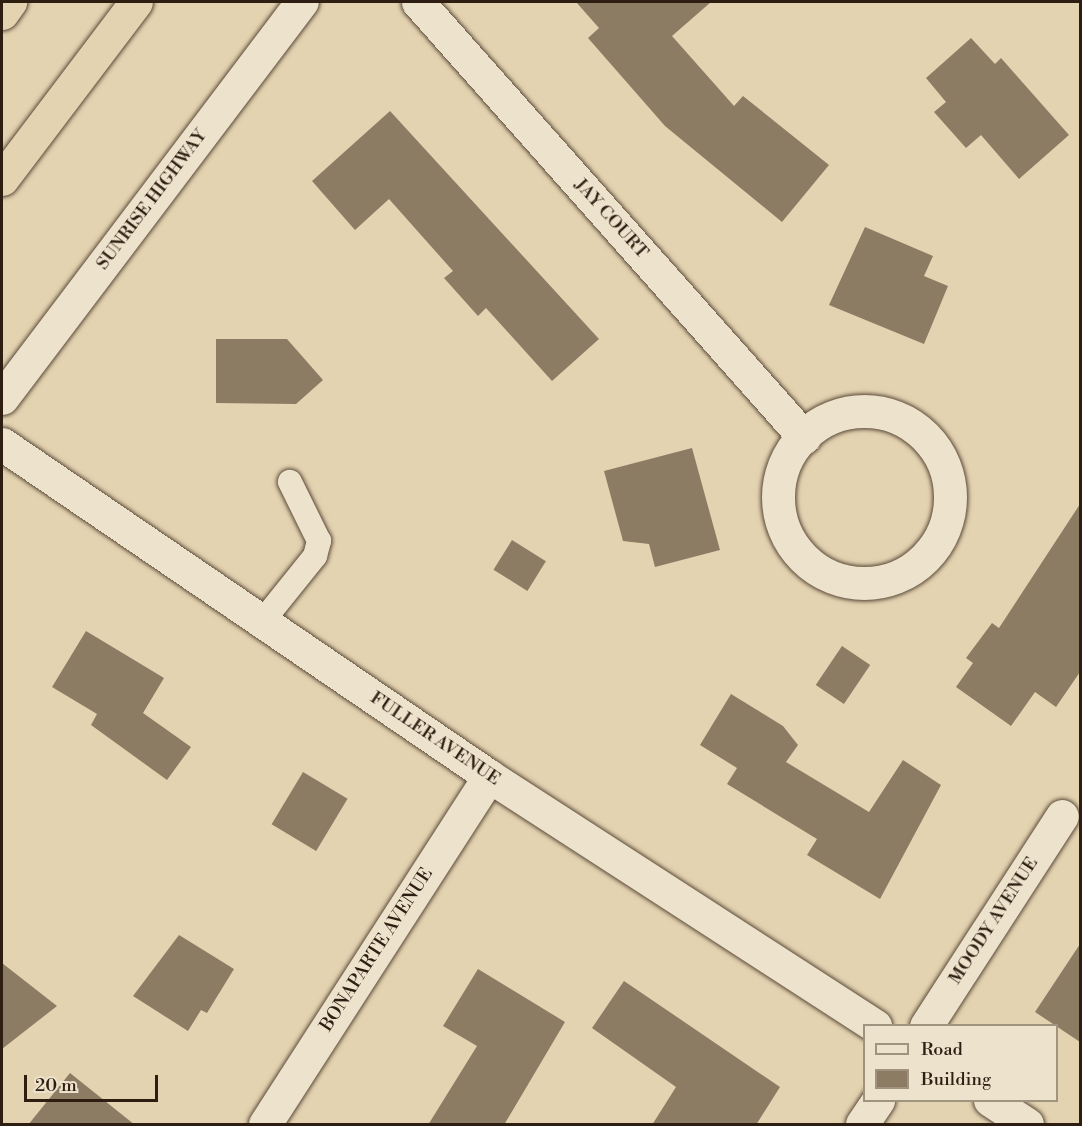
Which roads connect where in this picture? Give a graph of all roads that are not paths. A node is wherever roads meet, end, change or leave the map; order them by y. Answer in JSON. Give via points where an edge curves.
{"nodes":[{"id":1,"x":10,"y":2,"type":"edge"},
{"id":2,"x":136,"y":2,"type":"edge"},
{"id":3,"x":302,"y":2,"type":"edge"},
{"id":4,"x":418,"y":2,"type":"edge"},
{"id":5,"x":2,"y":13,"type":"edge"},
{"id":6,"x":2,"y":179,"type":"edge"},
{"id":7,"x":2,"y":398,"type":"edge"},
{"id":8,"x":804,"y":436,"type":"junction"},
{"id":9,"x":2,"y":444,"type":"edge"},
{"id":10,"x":290,"y":482,"type":"dead end"},
{"id":11,"x":262,"y":622,"type":"junction"},
{"id":12,"x":489,"y":776,"type":"junction"},
{"id":13,"x":1062,"y":816,"type":"dead end"},
{"id":14,"x":873,"y":1024,"type":"edge"},
{"id":15,"x":927,"y":1024,"type":"edge"},
{"id":16,"x":877,"y":1102,"type":"edge"},
{"id":17,"x":992,"y":1102,"type":"edge"},
{"id":18,"x":265,"y":1125,"type":"edge"},
{"id":19,"x":862,"y":1125,"type":"edge"},
{"id":20,"x":1027,"y":1125,"type":"edge"}],
"edges":[{"from":1,"to":5,"type":"highway"},
{"from":2,"to":6,"type":"highway"},
{"from":3,"to":7,"type":"street","name":"SUNRISE HIGHWAY"},
{"from":4,"to":8,"type":"street","name":"JAY COURT"},
{"from":8,"to":8,"type":"street","via":[[787,456],[777,489],[781,523],[796,552],[823,574],[856,584],[889,581],[920,565],[941,538],[951,506],[948,472],[932,442],[906,420],[873,411],[839,414]]},
{"from":9,"to":11,"type":"street","name":"FULLER AVENUE"},
{"from":10,"to":11,"type":"lane","via":[[319,542],[315,556]]},
{"from":11,"to":12,"type":"street","name":"FULLER AVENUE"},
{"from":12,"to":14,"type":"street","name":"FULLER AVENUE"},
{"from":12,"to":18,"type":"street","name":"BONAPARTE AVENUE"},
{"from":13,"to":15,"type":"street","name":"MOODY AVENUE"},
{"from":16,"to":19,"type":"street"},
{"from":17,"to":20,"type":"street"}]}
